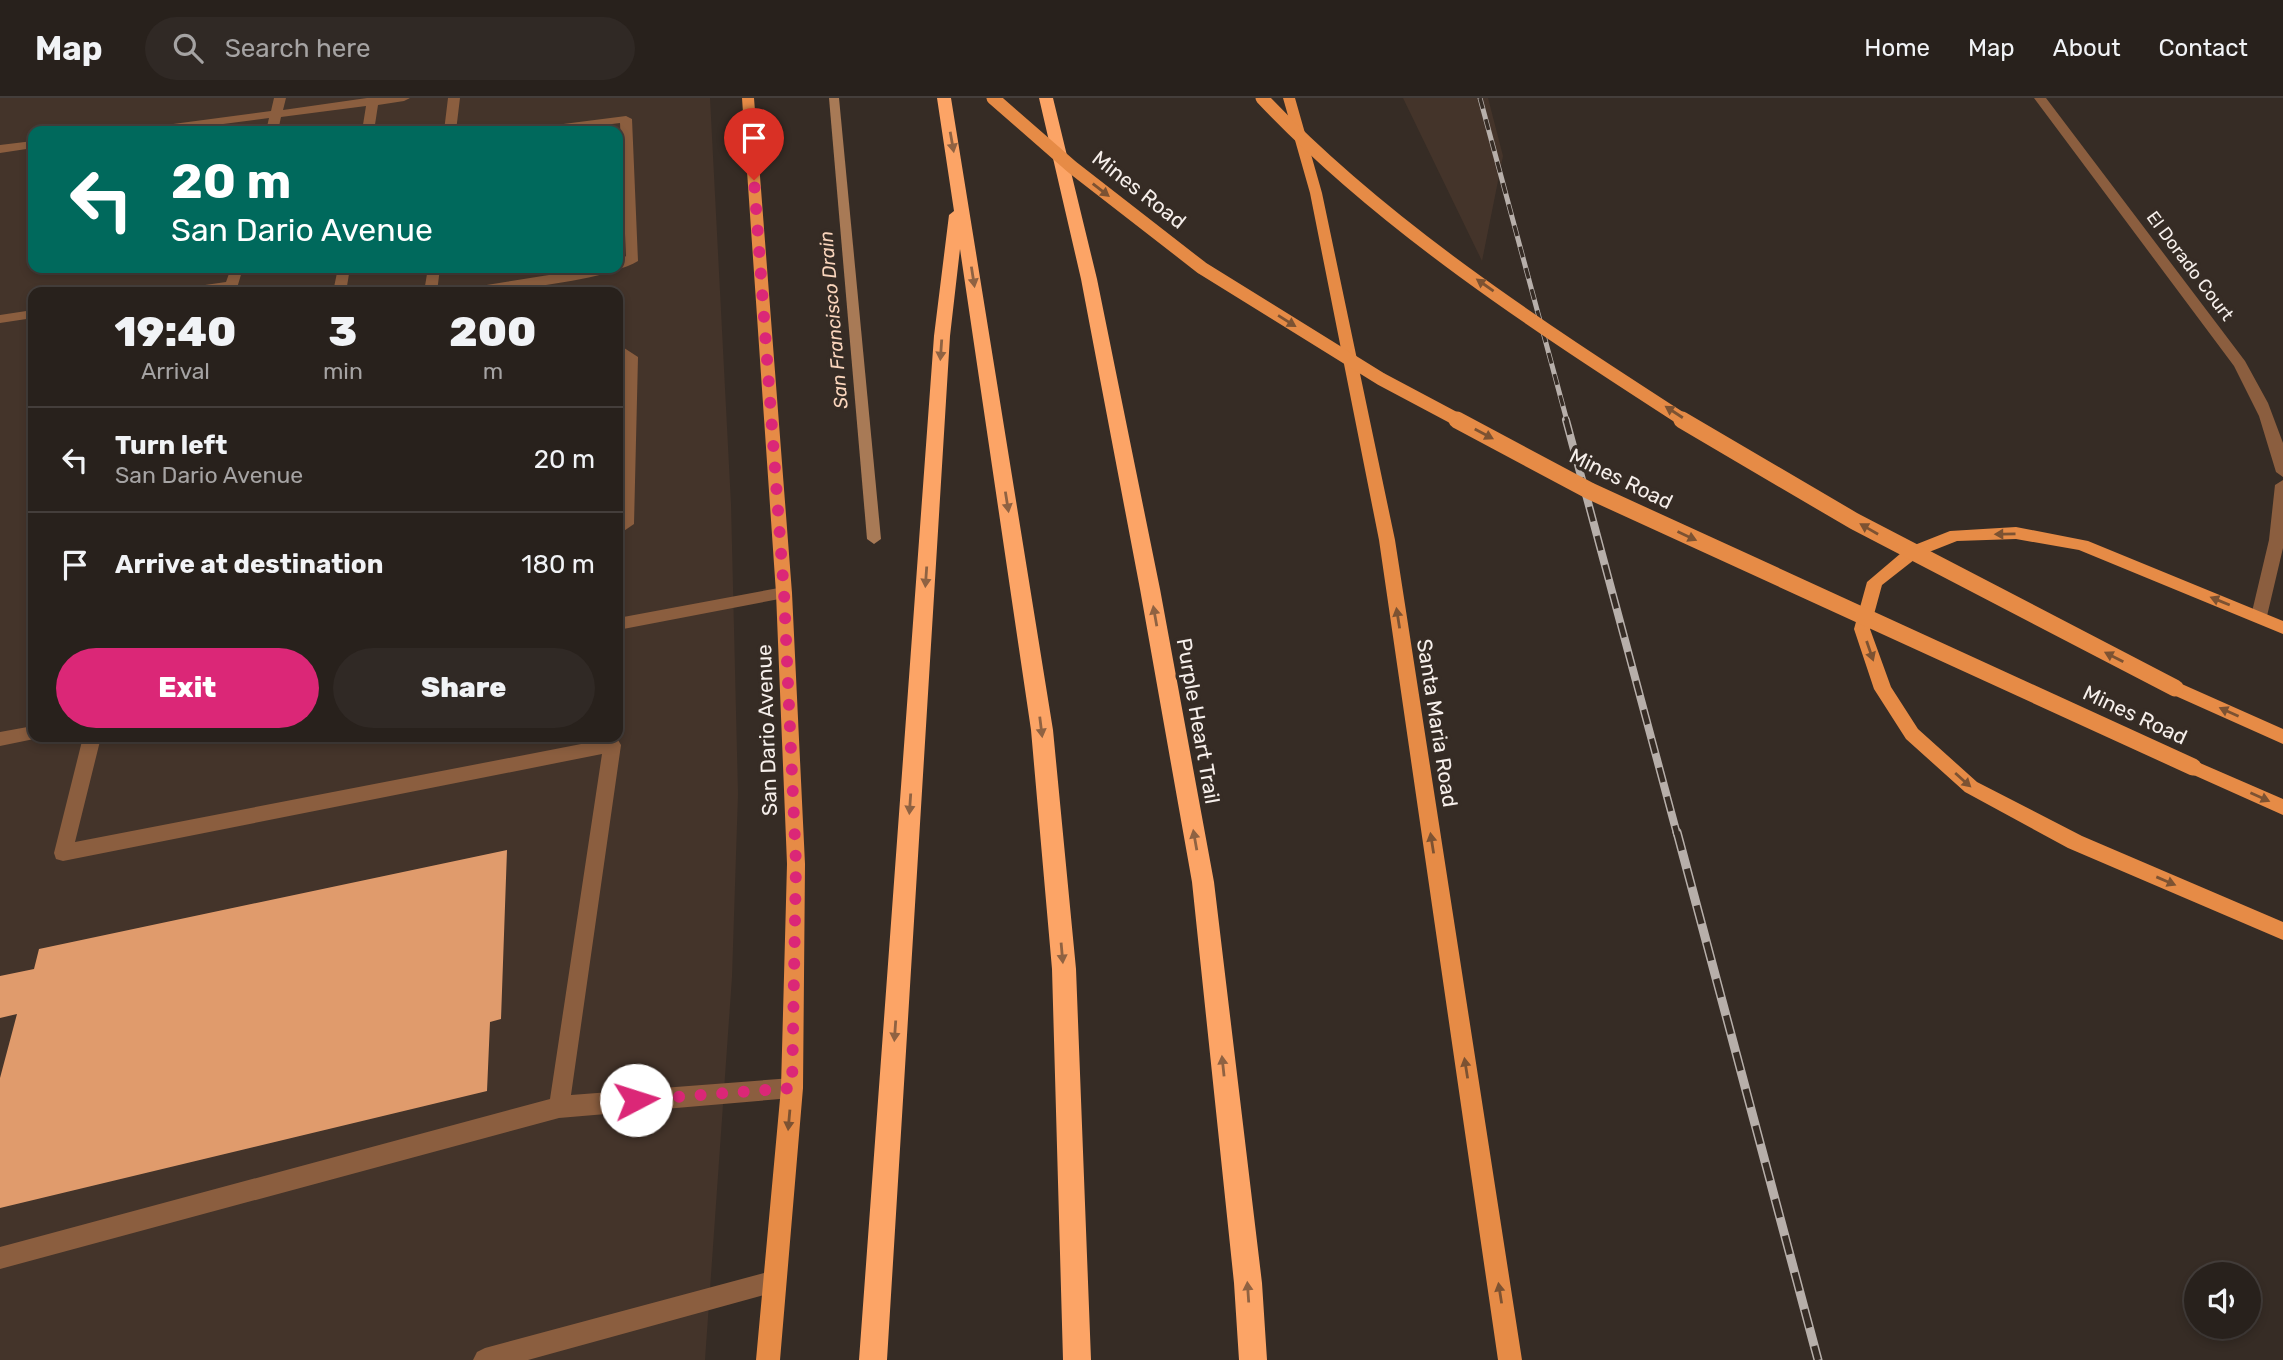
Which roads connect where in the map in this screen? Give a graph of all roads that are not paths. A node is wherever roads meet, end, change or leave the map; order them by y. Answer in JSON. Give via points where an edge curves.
{"nodes":[{"id":1,"x":280,"y":98,"type":"edge"},
{"id":2,"x":404,"y":98,"type":"edge"},
{"id":3,"x":454,"y":98,"type":"edge"},
{"id":4,"x":748,"y":98,"type":"edge"},
{"id":5,"x":944,"y":98,"type":"edge"},
{"id":6,"x":993,"y":98,"type":"edge"},
{"id":7,"x":1046,"y":98,"type":"edge"},
{"id":8,"x":1262,"y":98,"type":"edge"},
{"id":9,"x":1289,"y":98,"type":"edge"},
{"id":10,"x":2040,"y":98,"type":"edge"},
{"id":11,"x":373,"y":100,"type":"edge"},
{"id":12,"x":276,"y":114,"type":"junction"},
{"id":13,"x":182,"y":126,"type":"edge"},
{"id":14,"x":273,"y":126,"type":"edge"},
{"id":15,"x":369,"y":126,"type":"edge"},
{"id":16,"x":451,"y":126,"type":"edge"},
{"id":17,"x":571,"y":126,"type":"edge"},
{"id":18,"x":28,"y":146,"type":"edge"},
{"id":19,"x":0,"y":149,"type":"edge"},
{"id":20,"x":959,"y":185,"type":"junction"},
{"id":21,"x":623,"y":264,"type":"edge"},
{"id":22,"x":236,"y":273,"type":"edge"},
{"id":23,"x":581,"y":273,"type":"edge"},
{"id":24,"x":218,"y":287,"type":"edge"},
{"id":25,"x":498,"y":287,"type":"edge"},
{"id":26,"x":28,"y":315,"type":"edge"},
{"id":27,"x":0,"y":319,"type":"edge"},
{"id":28,"x":623,"y":351,"type":"edge"},
{"id":29,"x":2283,"y":472,"type":"edge"},
{"id":30,"x":2283,"y":485,"type":"edge"},
{"id":31,"x":623,"y":526,"type":"edge"},
{"id":32,"x":784,"y":593,"type":"junction"},
{"id":33,"x":2259,"y":616,"type":"junction"},
{"id":34,"x":623,"y":623,"type":"edge"},
{"id":35,"x":2283,"y":628,"type":"edge"},
{"id":36,"x":28,"y":734,"type":"edge"},
{"id":37,"x":2283,"y":737,"type":"edge"},
{"id":38,"x":0,"y":739,"type":"edge"},
{"id":39,"x":91,"y":742,"type":"edge"},
{"id":40,"x":2283,"y":807,"type":"edge"},
{"id":41,"x":2283,"y":931,"type":"edge"},
{"id":42,"x":792,"y":1088,"type":"junction"},
{"id":43,"x":559,"y":1107,"type":"junction"},
{"id":44,"x":0,"y":1258,"type":"edge"},
{"id":45,"x":775,"y":1281,"type":"junction"},
{"id":46,"x":495,"y":1359,"type":"edge"},
{"id":47,"x":768,"y":1360,"type":"edge"},
{"id":48,"x":873,"y":1360,"type":"edge"},
{"id":49,"x":1077,"y":1360,"type":"edge"},
{"id":50,"x":1253,"y":1360,"type":"edge"},
{"id":51,"x":1510,"y":1360,"type":"edge"}],
"edges":[{"from":1,"to":12,"type":"street"},
{"from":2,"to":11,"type":"street"},
{"from":3,"to":16,"type":"street"},
{"from":4,"to":32,"type":"main road","name":"San Dario Avenue"},
{"from":5,"to":20,"type":"highway","one_way":true},
{"from":6,"to":40,"type":"main road","name":"Mines Road","one_way":true,"bridge":true,"via":[[1072,167],[1202,268],[1381,379],[1590,491]]},
{"from":50,"to":7,"type":"highway","name":"Purple Heart Trail","one_way":true,"via":[[1203,882],[1089,279]]},
{"from":37,"to":8,"type":"main road","name":"Mines Road","one_way":true,"bridge":true,"via":[[2175,688],[1927,562],[1747,460],[1452,262],[1348,181]]},
{"from":51,"to":9,"type":"main road","name":"Santa Maria Road","one_way":true,"via":[[1387,540],[1316,193]]},
{"from":10,"to":29,"type":"street","name":"El Dorado Court","via":[[2240,364],[2274,431]]},
{"from":11,"to":12,"type":"street"},
{"from":11,"to":15,"type":"street"},
{"from":12,"to":13,"type":"street"},
{"from":12,"to":14,"type":"street"},
{"from":17,"to":21,"type":"street","via":[[626,119],[633,258]]},
{"from":18,"to":19,"type":"street"},
{"from":20,"to":48,"type":"highway","one_way":true,"via":[[941,350]]},
{"from":20,"to":49,"type":"highway","one_way":true,"via":[[1042,730],[1064,969]]},
{"from":22,"to":24,"type":"street","via":[[232,285]]},
{"from":23,"to":25,"type":"street"},
{"from":26,"to":27,"type":"street"},
{"from":28,"to":31,"type":"street","via":[[631,357]]},
{"from":30,"to":33,"type":"street","via":[[2277,540]]},
{"from":32,"to":34,"type":"street"},
{"from":32,"to":42,"type":"main road","name":"San Dario Avenue","via":[[796,864]]},
{"from":33,"to":35,"type":"main road"},
{"from":33,"to":41,"type":"main road","one_way":true,"via":[[2082,545],[2016,533],[1956,535],[1913,552],[1875,582],[1862,629],[1883,689],[1912,734],[1971,788],[2075,842]]},
{"from":36,"to":38,"type":"street"},
{"from":39,"to":43,"type":"street","via":[[62,853],[612,745]]},
{"from":42,"to":43,"type":"street"},
{"from":42,"to":45,"type":"main road","name":"San Dario Avenue","one_way":true},
{"from":43,"to":44,"type":"street"},
{"from":45,"to":46,"type":"street"},
{"from":45,"to":47,"type":"main road","name":"San Dario Avenue"}]}
